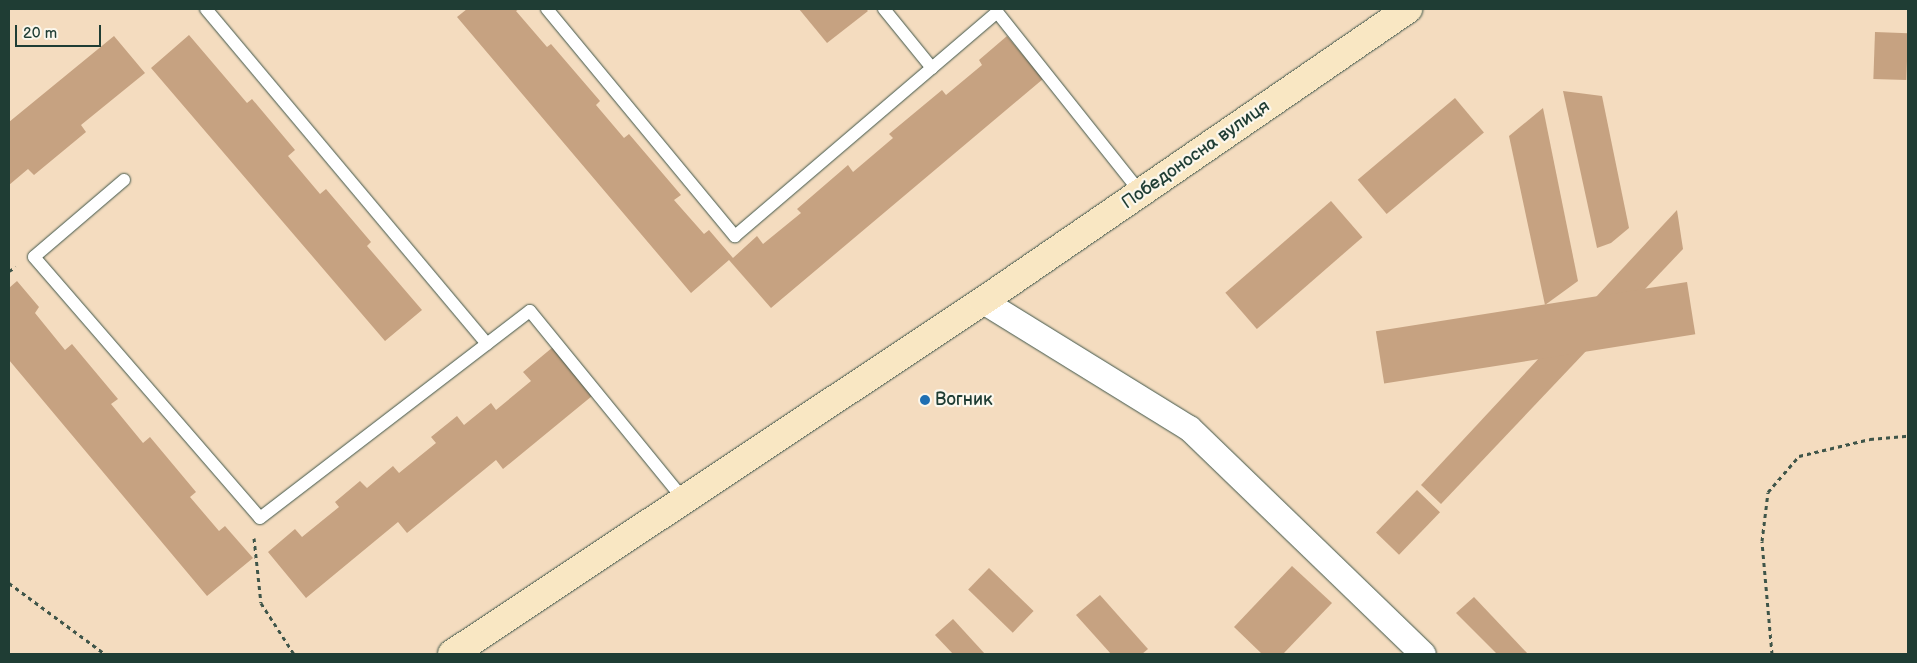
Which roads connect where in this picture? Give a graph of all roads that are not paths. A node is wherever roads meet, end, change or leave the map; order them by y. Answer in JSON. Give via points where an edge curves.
{"nodes":[{"id":1,"x":206,"y":9,"type":"edge"},
{"id":2,"x":547,"y":9,"type":"edge"},
{"id":3,"x":884,"y":9,"type":"edge"},
{"id":4,"x":1408,"y":9,"type":"edge"},
{"id":5,"x":932,"y":68,"type":"junction"},
{"id":6,"x":124,"y":180,"type":"dead end"},
{"id":7,"x":1141,"y":193,"type":"junction"},
{"id":8,"x":983,"y":301,"type":"junction"},
{"id":9,"x":487,"y":344,"type":"junction"},
{"id":10,"x":684,"y":500,"type":"junction"},
{"id":11,"x":452,"y":654,"type":"edge"},
{"id":12,"x":1423,"y":654,"type":"edge"}],
"edges":[{"from":1,"to":9,"type":"lane"},
{"from":2,"to":5,"type":"lane","via":[[735,236]]},
{"from":3,"to":5,"type":"lane"},
{"from":4,"to":7,"type":"street","name":"Победоносна вулиця"},
{"from":5,"to":7,"type":"lane","via":[[997,12]]},
{"from":6,"to":9,"type":"lane","via":[[34,257],[260,518]]},
{"from":7,"to":8,"type":"street","name":"Победоносна вулиця"},
{"from":8,"to":10,"type":"street","name":"Победоносна вулиця"},
{"from":8,"to":12,"type":"street","via":[[1189,428]]},
{"from":9,"to":10,"type":"lane","via":[[530,311]]},
{"from":10,"to":11,"type":"street","name":"Победоносна вулиця"}]}
